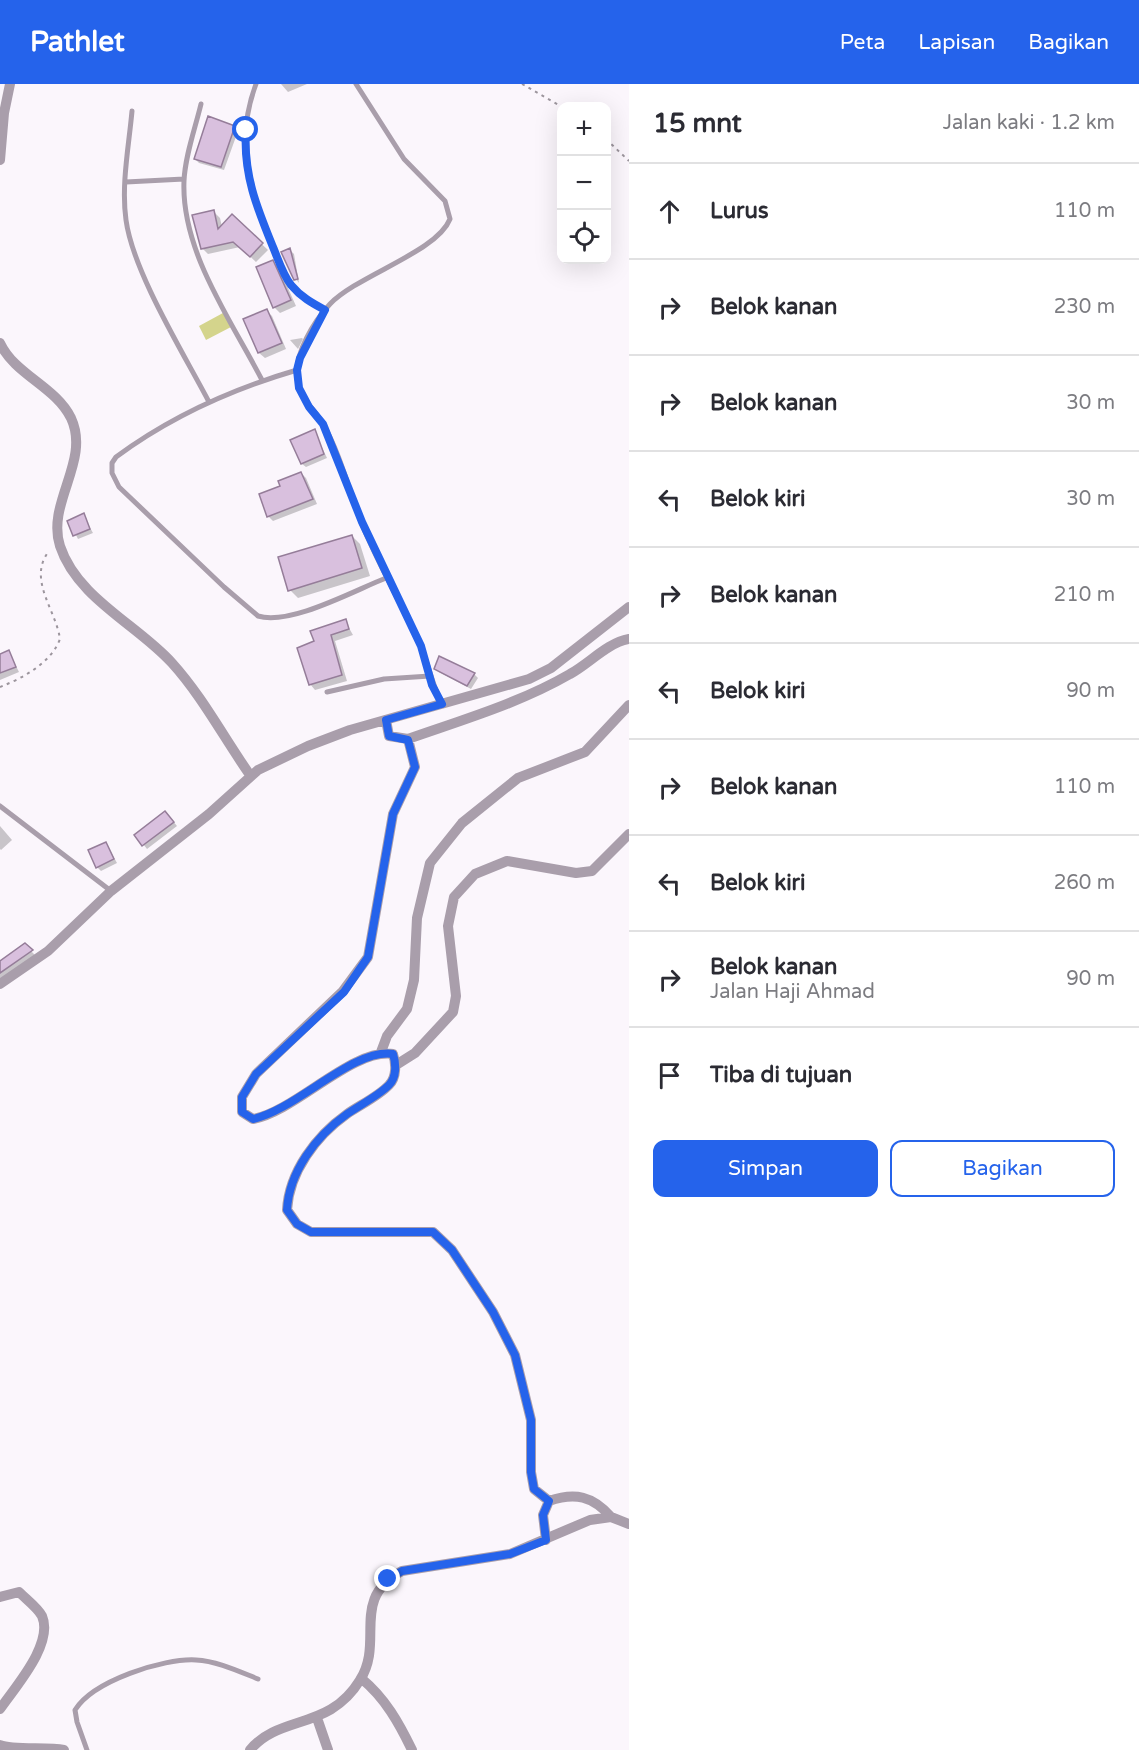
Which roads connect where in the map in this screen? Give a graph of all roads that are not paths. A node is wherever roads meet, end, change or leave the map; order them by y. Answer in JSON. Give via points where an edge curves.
{"nodes":[{"id":1,"x":10,"y":84,"type":"edge"},
{"id":2,"x":256,"y":84,"type":"edge"},
{"id":3,"x":356,"y":84,"type":"edge"},
{"id":4,"x":201,"y":105,"type":"dead end"},
{"id":5,"x":132,"y":111,"type":"dead end"},
{"id":6,"x":0,"y":160,"type":"edge"},
{"id":7,"x":184,"y":179,"type":"junction"},
{"id":8,"x":126,"y":182,"type":"junction"},
{"id":9,"x":325,"y":310,"type":"junction"},
{"id":10,"x":0,"y":343,"type":"edge"},
{"id":11,"x":297,"y":370,"type":"junction"},
{"id":12,"x":262,"y":380,"type":"junction"},
{"id":13,"x":209,"y":402,"type":"junction"},
{"id":14,"x":386,"y":578,"type":"junction"},
{"id":15,"x":629,"y":607,"type":"edge"},
{"id":16,"x":629,"y":639,"type":"edge"},
{"id":17,"x":430,"y":676,"type":"junction"},
{"id":18,"x":327,"y":692,"type":"dead end"},
{"id":19,"x":442,"y":704,"type":"junction"},
{"id":20,"x":629,"y":705,"type":"edge"},
{"id":21,"x":386,"y":720,"type":"junction"},
{"id":22,"x":408,"y":740,"type":"junction"},
{"id":23,"x":250,"y":775,"type":"junction"},
{"id":24,"x":0,"y":806,"type":"edge"},
{"id":25,"x":629,"y":834,"type":"edge"},
{"id":26,"x":111,"y":891,"type":"junction"},
{"id":27,"x":0,"y":984,"type":"edge"},
{"id":28,"x":381,"y":1052,"type":"junction"},
{"id":29,"x":396,"y":1065,"type":"junction"},
{"id":30,"x":549,"y":1501,"type":"junction"},
{"id":31,"x":611,"y":1517,"type":"junction"},
{"id":32,"x":629,"y":1524,"type":"edge"},
{"id":33,"x":546,"y":1540,"type":"junction"},
{"id":34,"x":0,"y":1597,"type":"edge"},
{"id":35,"x":258,"y":1679,"type":"dead end"},
{"id":36,"x":362,"y":1679,"type":"junction"},
{"id":37,"x":0,"y":1708,"type":"edge"},
{"id":38,"x":317,"y":1718,"type":"junction"},
{"id":39,"x":0,"y":1745,"type":"edge"},
{"id":40,"x":64,"y":1750,"type":"edge"},
{"id":41,"x":87,"y":1750,"type":"edge"},
{"id":42,"x":250,"y":1750,"type":"edge"},
{"id":43,"x":328,"y":1750,"type":"edge"},
{"id":44,"x":412,"y":1750,"type":"edge"}],
"edges":[{"from":1,"to":6,"type":"street"},
{"from":2,"to":9,"type":"lane","via":[[245,150],[250,188],[289,283],[302,297]]},
{"from":3,"to":9,"type":"lane","via":[[404,159],[445,201],[450,219],[439,235],[353,286]]},
{"from":4,"to":7,"type":"lane"},
{"from":5,"to":8,"type":"lane"},
{"from":7,"to":8,"type":"lane"},
{"from":7,"to":12,"type":"lane","via":[[184,206],[195,248]]},
{"from":8,"to":13,"type":"lane","via":[[128,230],[147,283]]},
{"from":9,"to":11,"type":"lane","via":[[303,348]]},
{"from":10,"to":23,"type":"street","via":[[11,360],[62,403],[76,432],[75,458],[55,523],[60,547],[90,590],[172,663]]},
{"from":11,"to":12,"type":"lane"},
{"from":11,"to":14,"type":"lane","via":[[299,388],[323,424]]},
{"from":12,"to":13,"type":"lane"},
{"from":13,"to":14,"type":"lane","via":[[123,451],[112,463],[119,487],[151,520],[248,609],[267,619],[296,614]]},
{"from":14,"to":17,"type":"lane","via":[[421,646]]},
{"from":15,"to":19,"type":"street","via":[[540,674]]},
{"from":16,"to":22,"type":"street","via":[[618,641],[570,674],[513,701]]},
{"from":17,"to":18,"type":"lane","via":[[384,679]]},
{"from":17,"to":19,"type":"lane"},
{"from":19,"to":21,"type":"street"},
{"from":20,"to":28,"type":"street","via":[[585,752],[518,778],[462,823],[430,864],[417,918],[414,980],[407,1009],[387,1036]]},
{"from":21,"to":22,"type":"street","via":[[389,736]]},
{"from":21,"to":23,"type":"street","via":[[308,746]]},
{"from":22,"to":28,"type":"street","via":[[415,767],[393,814],[368,957],[344,992],[256,1074],[242,1097],[242,1112],[253,1119],[269,1116]]},
{"from":23,"to":26,"type":"street","via":[[209,814]]},
{"from":24,"to":26,"type":"lane"},
{"from":25,"to":29,"type":"street","via":[[592,871],[576,873],[507,861],[474,874],[454,897],[448,926],[456,996],[453,1012],[415,1053]]},
{"from":26,"to":27,"type":"street","via":[[48,951]]},
{"from":28,"to":29,"type":"street","via":[[393,1054]]},
{"from":29,"to":30,"type":"street","via":[[391,1084],[344,1116],[306,1156],[288,1189],[287,1210],[297,1224],[311,1232],[433,1232],[452,1250],[493,1312],[515,1355],[531,1420],[534,1489]]},
{"from":30,"to":31,"type":"street","via":[[581,1496],[601,1506]]},
{"from":30,"to":33,"type":"street","via":[[543,1515]]},
{"from":31,"to":32,"type":"street"},
{"from":31,"to":33,"type":"street","via":[[590,1520]]},
{"from":33,"to":36,"type":"street","via":[[510,1554],[402,1571],[388,1579],[372,1602],[369,1655]]},
{"from":34,"to":37,"type":"street","via":[[19,1592],[42,1615],[45,1628],[39,1652]]},
{"from":35,"to":41,"type":"lane","via":[[195,1660],[115,1678],[90,1693],[75,1710]]},
{"from":36,"to":38,"type":"street","via":[[345,1700]]},
{"from":36,"to":44,"type":"street","via":[[395,1717]]},
{"from":38,"to":42,"type":"street","via":[[270,1733]]},
{"from":38,"to":43,"type":"street"},
{"from":39,"to":40,"type":"street","via":[[13,1750]]}]}
